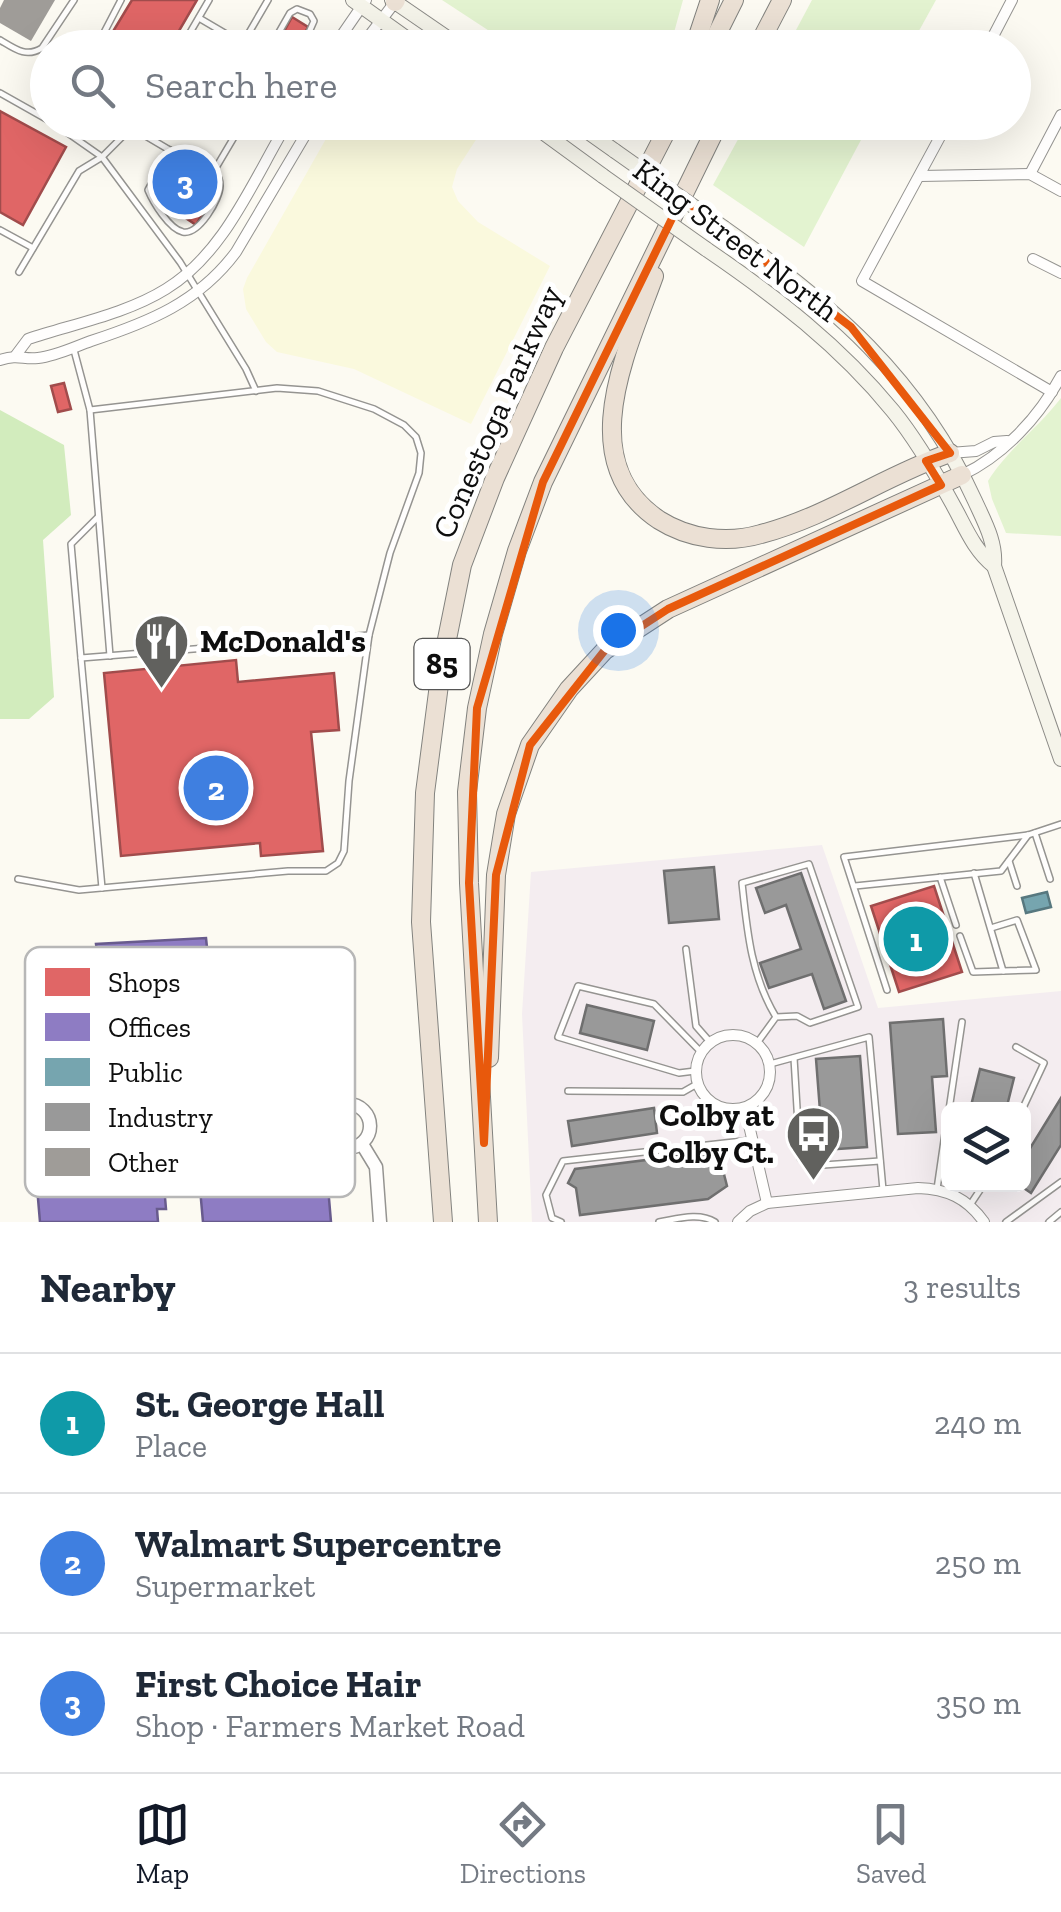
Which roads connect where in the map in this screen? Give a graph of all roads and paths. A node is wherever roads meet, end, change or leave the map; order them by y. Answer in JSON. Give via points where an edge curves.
{"nodes":[{"id":1,"x":74,"y":0,"type":"edge"},
{"id":2,"x":122,"y":0,"type":"edge"},
{"id":3,"x":209,"y":0,"type":"edge"},
{"id":4,"x":268,"y":0,"type":"edge"},
{"id":5,"x":710,"y":0,"type":"edge"},
{"id":6,"x":734,"y":0,"type":"edge"},
{"id":7,"x":782,"y":0,"type":"edge"},
{"id":8,"x":1012,"y":0,"type":"edge"},
{"id":9,"x":394,"y":1,"type":"edge"},
{"id":10,"x":360,"y":2,"type":"edge"},
{"id":11,"x":199,"y":18,"type":"junction"},
{"id":12,"x":380,"y":20,"type":"junction"},
{"id":13,"x":54,"y":30,"type":"edge"},
{"id":14,"x":106,"y":30,"type":"edge"},
{"id":15,"x":192,"y":30,"type":"edge"},
{"id":16,"x":220,"y":30,"type":"edge"},
{"id":17,"x":253,"y":30,"type":"edge"},
{"id":18,"x":280,"y":30,"type":"edge"},
{"id":19,"x":310,"y":30,"type":"edge"},
{"id":20,"x":344,"y":30,"type":"edge"},
{"id":21,"x":373,"y":30,"type":"edge"},
{"id":22,"x":394,"y":30,"type":"edge"},
{"id":23,"x":436,"y":30,"type":"edge"},
{"id":24,"x":700,"y":30,"type":"edge"},
{"id":25,"x":719,"y":30,"type":"edge"},
{"id":26,"x":767,"y":30,"type":"edge"},
{"id":27,"x":996,"y":30,"type":"edge"},
{"id":28,"x":0,"y":40,"type":"edge"},
{"id":29,"x":30,"y":53,"type":"edge"},
{"id":30,"x":0,"y":92,"type":"edge"},
{"id":31,"x":30,"y":109,"type":"edge"},
{"id":32,"x":1061,"y":115,"type":"edge"},
{"id":33,"x":78,"y":140,"type":"edge"},
{"id":34,"x":120,"y":140,"type":"edge"},
{"id":35,"x":155,"y":140,"type":"edge"},
{"id":36,"x":232,"y":140,"type":"edge"},
{"id":37,"x":277,"y":140,"type":"edge"},
{"id":38,"x":303,"y":140,"type":"edge"},
{"id":39,"x":554,"y":140,"type":"edge"},
{"id":40,"x":600,"y":140,"type":"edge"},
{"id":41,"x":661,"y":140,"type":"edge"},
{"id":42,"x":710,"y":140,"type":"edge"},
{"id":43,"x":939,"y":140,"type":"edge"},
{"id":44,"x":170,"y":150,"type":"junction"},
{"id":45,"x":102,"y":157,"type":"junction"},
{"id":46,"x":214,"y":171,"type":"junction"},
{"id":47,"x":1030,"y":174,"type":"junction"},
{"id":48,"x":920,"y":176,"type":"junction"},
{"id":49,"x":685,"y":188,"type":"junction"},
{"id":50,"x":1061,"y":191,"type":"edge"},
{"id":51,"x":0,"y":230,"type":"edge"},
{"id":52,"x":33,"y":248,"type":"junction"},
{"id":53,"x":1033,"y":259,"type":"dead end"},
{"id":54,"x":19,"y":272,"type":"dead end"},
{"id":55,"x":1061,"y":273,"type":"edge"},
{"id":56,"x":187,"y":274,"type":"junction"},
{"id":57,"x":198,"y":292,"type":"junction"},
{"id":58,"x":73,"y":347,"type":"junction"},
{"id":59,"x":16,"y":354,"type":"junction"},
{"id":60,"x":0,"y":360,"type":"edge"},
{"id":61,"x":1061,"y":376,"type":"edge"},
{"id":62,"x":256,"y":391,"type":"junction"},
{"id":63,"x":1052,"y":392,"type":"junction"},
{"id":64,"x":90,"y":410,"type":"junction"},
{"id":65,"x":1007,"y":441,"type":"junction"},
{"id":66,"x":950,"y":453,"type":"junction"},
{"id":67,"x":926,"y":462,"type":"junction"},
{"id":68,"x":962,"y":475,"type":"junction"},
{"id":69,"x":941,"y":485,"type":"junction"},
{"id":70,"x":98,"y":517,"type":"junction"},
{"id":71,"x":994,"y":566,"type":"junction"},
{"id":72,"x":369,"y":635,"type":"junction"},
{"id":73,"x":110,"y":657,"type":"junction"},
{"id":74,"x":82,"y":658,"type":"junction"},
{"id":75,"x":1061,"y":759,"type":"edge"},
{"id":76,"x":1061,"y":824,"type":"edge"},
{"id":77,"x":1032,"y":834,"type":"junction"},
{"id":78,"x":1009,"y":861,"type":"junction"},
{"id":79,"x":974,"y":874,"type":"junction"},
{"id":80,"x":940,"y":877,"type":"junction"},
{"id":81,"x":18,"y":879,"type":"dead end"},
{"id":82,"x":1050,"y":879,"type":"dead end"},
{"id":83,"x":854,"y":886,"type":"junction"},
{"id":84,"x":1018,"y":886,"type":"dead end"},
{"id":85,"x":102,"y":888,"type":"junction"},
{"id":86,"x":956,"y":925,"type":"dead end"},
{"id":87,"x":990,"y":928,"type":"junction"},
{"id":88,"x":960,"y":936,"type":"dead end"},
{"id":89,"x":686,"y":948,"type":"dead end"},
{"id":90,"x":1003,"y":971,"type":"junction"},
{"id":91,"x":887,"y":990,"type":"dead end"},
{"id":92,"x":776,"y":1017,"type":"junction"},
{"id":93,"x":962,"y":1022,"type":"dead end"},
{"id":94,"x":710,"y":1042,"type":"junction"},
{"id":95,"x":757,"y":1043,"type":"junction"},
{"id":96,"x":1016,"y":1047,"type":"dead end"},
{"id":97,"x":701,"y":1052,"type":"junction"},
{"id":98,"x":794,"y":1058,"type":"junction"},
{"id":99,"x":770,"y":1064,"type":"junction"},
{"id":100,"x":695,"y":1071,"type":"junction"},
{"id":101,"x":697,"y":1084,"type":"junction"},
{"id":102,"x":568,"y":1090,"type":"dead end"},
{"id":103,"x":950,"y":1102,"type":"edge"},
{"id":104,"x":1026,"y":1102,"type":"edge"},
{"id":105,"x":745,"y":1108,"type":"junction"},
{"id":106,"x":752,"y":1140,"type":"junction"},
{"id":107,"x":484,"y":1143,"type":"junction"},
{"id":108,"x":362,"y":1144,"type":"dead end"},
{"id":109,"x":880,"y":1161,"type":"junction"},
{"id":110,"x":941,"y":1163,"type":"edge"},
{"id":111,"x":1061,"y":1182,"type":"edge"},
{"id":112,"x":937,"y":1189,"type":"junction"},
{"id":113,"x":883,"y":1191,"type":"junction"},
{"id":114,"x":979,"y":1192,"type":"edge"},
{"id":115,"x":767,"y":1204,"type":"junction"},
{"id":116,"x":970,"y":1205,"type":"junction"},
{"id":117,"x":1061,"y":1212,"type":"edge"},
{"id":118,"x":380,"y":1222,"type":"edge"},
{"id":119,"x":443,"y":1222,"type":"edge"},
{"id":120,"x":488,"y":1222,"type":"edge"},
{"id":121,"x":560,"y":1222,"type":"edge"},
{"id":122,"x":659,"y":1222,"type":"edge"},
{"id":123,"x":715,"y":1222,"type":"edge"},
{"id":124,"x":738,"y":1222,"type":"edge"},
{"id":125,"x":984,"y":1222,"type":"edge"},
{"id":126,"x":1006,"y":1222,"type":"edge"},
{"id":127,"x":1048,"y":1222,"type":"edge"}],
"edges":[{"from":1,"to":13,"type":"lane"},
{"from":2,"to":14,"type":"lane"},
{"from":3,"to":11,"type":"lane"},
{"from":4,"to":17,"type":"lane"},
{"from":5,"to":24,"type":"highway"},
{"from":6,"to":25,"type":"highway"},
{"from":7,"to":26,"type":"highway"},
{"from":8,"to":27,"type":"street"},
{"from":9,"to":12,"type":"street"},
{"from":9,"to":23,"type":"main road"},
{"from":10,"to":12,"type":"main road"},
{"from":10,"to":20,"type":"street"},
{"from":11,"to":15,"type":"lane"},
{"from":11,"to":16,"type":"lane"},
{"from":12,"to":21,"type":"street"},
{"from":12,"to":22,"type":"main road"},
{"from":18,"to":19,"type":"lane","via":[[297,9],[310,14]]},
{"from":28,"to":29,"type":"lane"},
{"from":30,"to":31,"type":"lane"},
{"from":32,"to":47,"type":"street"},
{"from":33,"to":45,"type":"lane"},
{"from":34,"to":45,"type":"lane"},
{"from":35,"to":44,"type":"lane"},
{"from":36,"to":46,"type":"lane"},
{"from":37,"to":56,"type":"street","via":[[228,225]]},
{"from":38,"to":57,"type":"street","via":[[250,232]]},
{"from":39,"to":67,"type":"main road","name":"King Street North","bridge":true,"via":[[824,337],[894,412]]},
{"from":40,"to":66,"type":"main road","name":"King Street North","bridge":true,"via":[[814,292],[916,400]]},
{"from":41,"to":119,"type":"highway","name":"Conestoga Parkway","number":"85","via":[[495,478],[462,565],[441,669],[425,793],[421,922]]},
{"from":42,"to":49,"type":"highway"},
{"from":43,"to":48,"type":"street"},
{"from":44,"to":46,"type":"lane"},
{"from":44,"to":46,"type":"lane","via":[[148,190],[180,231],[196,229],[218,194]]},
{"from":45,"to":52,"type":"lane","via":[[80,170]]},
{"from":45,"to":56,"type":"lane"},
{"from":47,"to":48,"type":"street"},
{"from":47,"to":50,"type":"street"},
{"from":48,"to":63,"type":"street","via":[[862,281]]},
{"from":49,"to":67,"type":"highway","via":[[617,380],[611,416],[615,456],[638,502],[697,538],[760,535]]},
{"from":49,"to":107,"type":"highway","number":"85","via":[[543,482],[517,551],[477,708],[467,792],[468,883]]},
{"from":51,"to":52,"type":"lane"},
{"from":52,"to":54,"type":"lane"},
{"from":53,"to":55,"type":"street"},
{"from":56,"to":57,"type":"lane"},
{"from":56,"to":59,"type":"street","via":[[151,297],[28,339]]},
{"from":57,"to":58,"type":"street","via":[[144,324]]},
{"from":57,"to":62,"type":"lane"},
{"from":58,"to":59,"type":"street","via":[[35,359]]},
{"from":58,"to":64,"type":"lane"},
{"from":59,"to":60,"type":"street"},
{"from":61,"to":63,"type":"street"},
{"from":62,"to":64,"type":"lane"},
{"from":62,"to":72,"type":"lane","via":[[302,388],[341,397],[374,408],[416,437],[419,473]]},
{"from":63,"to":65,"type":"street"},
{"from":64,"to":70,"type":"lane"},
{"from":65,"to":66,"type":"street"},
{"from":65,"to":68,"type":"street","via":[[988,463]]},
{"from":66,"to":67,"type":"highway"},
{"from":66,"to":68,"type":"main road","name":"King Street North"},
{"from":67,"to":69,"type":"main road","name":"King Street North"},
{"from":68,"to":69,"type":"highway"},
{"from":68,"to":71,"type":"main road","name":"King Street North","via":[[996,548]]},
{"from":69,"to":71,"type":"main road","name":"King Street North","via":[[978,553]]},
{"from":69,"to":107,"type":"highway","via":[[668,609],[606,650],[530,745],[506,814],[496,875]]},
{"from":70,"to":73,"type":"lane"},
{"from":70,"to":74,"type":"lane","via":[[71,544]]},
{"from":71,"to":75,"type":"main road","name":"King Street North"},
{"from":72,"to":73,"type":"lane"},
{"from":72,"to":85,"type":"lane","via":[[338,863],[326,871]]},
{"from":73,"to":74,"type":"lane"},
{"from":74,"to":85,"type":"lane"},
{"from":76,"to":77,"type":"lane"},
{"from":77,"to":78,"type":"lane"},
{"from":77,"to":82,"type":"lane"},
{"from":77,"to":83,"type":"lane","via":[[844,857]]},
{"from":78,"to":79,"type":"lane","via":[[1001,871]]},
{"from":78,"to":84,"type":"lane"},
{"from":79,"to":80,"type":"lane"},
{"from":79,"to":87,"type":"lane"},
{"from":80,"to":83,"type":"lane"},
{"from":80,"to":86,"type":"lane"},
{"from":81,"to":85,"type":"lane"},
{"from":83,"to":91,"type":"lane"},
{"from":87,"to":90,"type":"lane"},
{"from":87,"to":90,"type":"lane","via":[[1017,920],[1036,970]]},
{"from":88,"to":90,"type":"lane","via":[[973,972]]},
{"from":89,"to":94,"type":"lane","via":[[696,1026]]},
{"from":92,"to":92,"type":"lane","via":[[761,992],[742,882],[810,864],[858,1007],[810,1023]]},
{"from":92,"to":95,"type":"lane"},
{"from":93,"to":103,"type":"lane"},
{"from":94,"to":95,"type":"street","via":[[739,1035]]},
{"from":94,"to":97,"type":"street"},
{"from":95,"to":99,"type":"street"},
{"from":96,"to":104,"type":"lane","via":[[1044,1063]]},
{"from":97,"to":100,"type":"street"},
{"from":97,"to":100,"type":"lane","via":[[654,1004],[578,986],[558,1037],[679,1074]]},
{"from":98,"to":99,"type":"lane"},
{"from":98,"to":109,"type":"lane","via":[[800,1158],[809,1166]]},
{"from":98,"to":109,"type":"lane","via":[[869,1036]]},
{"from":99,"to":105,"type":"street","via":[[766,1090]]},
{"from":100,"to":101,"type":"street"},
{"from":101,"to":102,"type":"lane","via":[[683,1092]]},
{"from":101,"to":105,"type":"street","via":[[714,1105]]},
{"from":105,"to":106,"type":"street"},
{"from":106,"to":115,"type":"street"},
{"from":106,"to":121,"type":"lane","via":[[563,1160],[546,1196],[552,1218]]},
{"from":107,"to":120,"type":"highway","number":"85"},
{"from":108,"to":118,"type":"street","via":[[376,1166]]},
{"from":109,"to":113,"type":"lane"},
{"from":110,"to":112,"type":"lane"},
{"from":111,"to":126,"type":"lane"},
{"from":112,"to":113,"type":"street"},
{"from":112,"to":116,"type":"street"},
{"from":113,"to":115,"type":"street"},
{"from":114,"to":116,"type":"lane"},
{"from":115,"to":124,"type":"street"},
{"from":116,"to":125,"type":"street"},
{"from":117,"to":127,"type":"lane"},
{"from":122,"to":123,"type":"lane"}]}
